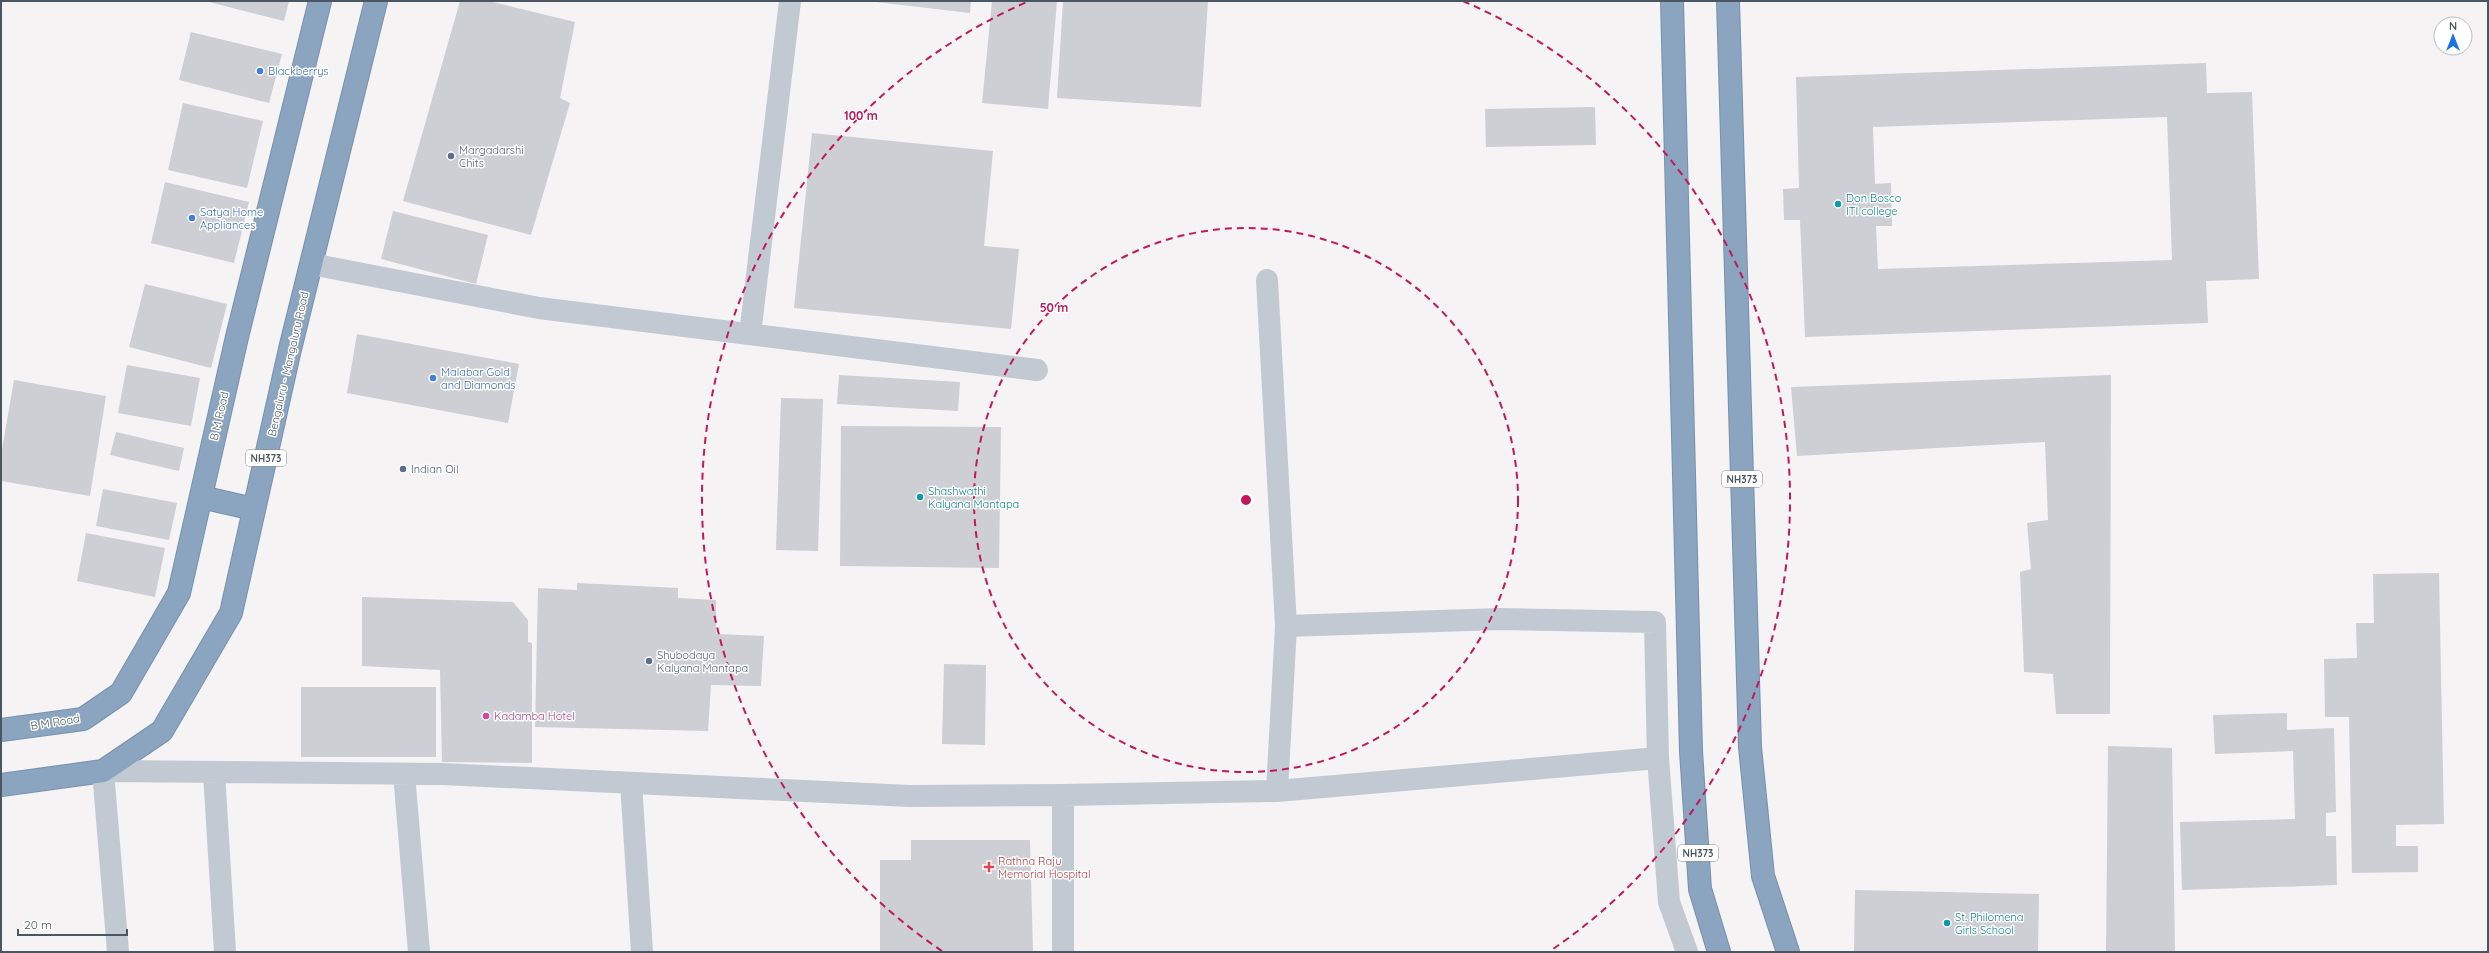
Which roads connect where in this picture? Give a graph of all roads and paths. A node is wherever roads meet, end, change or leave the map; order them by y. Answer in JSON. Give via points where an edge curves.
{"nodes":[{"id":1,"x":320,"y":1,"type":"edge"},
{"id":2,"x":376,"y":1,"type":"edge"},
{"id":3,"x":790,"y":1,"type":"edge"},
{"id":4,"x":1672,"y":1,"type":"edge"},
{"id":5,"x":1728,"y":1,"type":"edge"},
{"id":6,"x":311,"y":264,"type":"junction"},
{"id":7,"x":1267,"y":280,"type":"dead end"},
{"id":8,"x":750,"y":334,"type":"junction"},
{"id":9,"x":1037,"y":370,"type":"dead end"},
{"id":10,"x":201,"y":497,"type":"junction"},
{"id":11,"x":254,"y":509,"type":"junction"},
{"id":12,"x":1286,"y":626,"type":"junction"},
{"id":13,"x":1,"y":730,"type":"edge"},
{"id":14,"x":1658,"y":758,"type":"junction"},
{"id":15,"x":103,"y":771,"type":"junction"},
{"id":16,"x":214,"y":773,"type":"junction"},
{"id":17,"x":404,"y":774,"type":"junction"},
{"id":18,"x":631,"y":783,"type":"junction"},
{"id":19,"x":1,"y":785,"type":"edge"},
{"id":20,"x":1277,"y":792,"type":"junction"},
{"id":21,"x":1063,"y":795,"type":"junction"},
{"id":22,"x":118,"y":952,"type":"edge"},
{"id":23,"x":225,"y":952,"type":"edge"},
{"id":24,"x":419,"y":952,"type":"edge"},
{"id":25,"x":642,"y":952,"type":"edge"},
{"id":26,"x":1063,"y":952,"type":"edge"},
{"id":27,"x":1687,"y":952,"type":"edge"},
{"id":28,"x":1720,"y":952,"type":"edge"},
{"id":29,"x":1788,"y":952,"type":"edge"}],
"edges":[{"from":1,"to":10,"type":"highway","name":"B M Road","via":[[237,337]]},
{"from":2,"to":6,"type":"highway","name":"Bengaluru - Mangaluru Road","number":"NH373"},
{"from":3,"to":8,"type":"street"},
{"from":4,"to":28,"type":"highway","number":"NH373","via":[[1691,751],[1700,889]]},
{"from":5,"to":29,"type":"highway","number":"NH373","via":[[1750,747],[1763,876]]},
{"from":6,"to":8,"type":"street","via":[[540,308]]},
{"from":6,"to":11,"type":"highway","name":"Bengaluru - Mangaluru Road","number":"NH373"},
{"from":7,"to":12,"type":"street"},
{"from":8,"to":9,"type":"street"},
{"from":10,"to":11,"type":"highway"},
{"from":10,"to":13,"type":"highway","name":"B M Road","via":[[179,593],[121,693],[83,719]]},
{"from":11,"to":15,"type":"highway","name":"Bengaluru - Mangaluru Road","number":"NH373","via":[[231,613],[162,731]]},
{"from":12,"to":14,"type":"street","via":[[1500,619],[1655,622]]},
{"from":12,"to":20,"type":"street"},
{"from":14,"to":20,"type":"street"},
{"from":14,"to":27,"type":"street","via":[[1669,902]]},
{"from":15,"to":16,"type":"street"},
{"from":15,"to":19,"type":"highway","name":"Bengaluru - Mangaluru Road","number":"NH373"},
{"from":15,"to":22,"type":"street"},
{"from":16,"to":17,"type":"street"},
{"from":16,"to":23,"type":"street"},
{"from":17,"to":18,"type":"street"},
{"from":17,"to":24,"type":"street"},
{"from":18,"to":21,"type":"street","via":[[910,796]]},
{"from":18,"to":25,"type":"street"},
{"from":20,"to":21,"type":"street"},
{"from":21,"to":26,"type":"street"}]}
